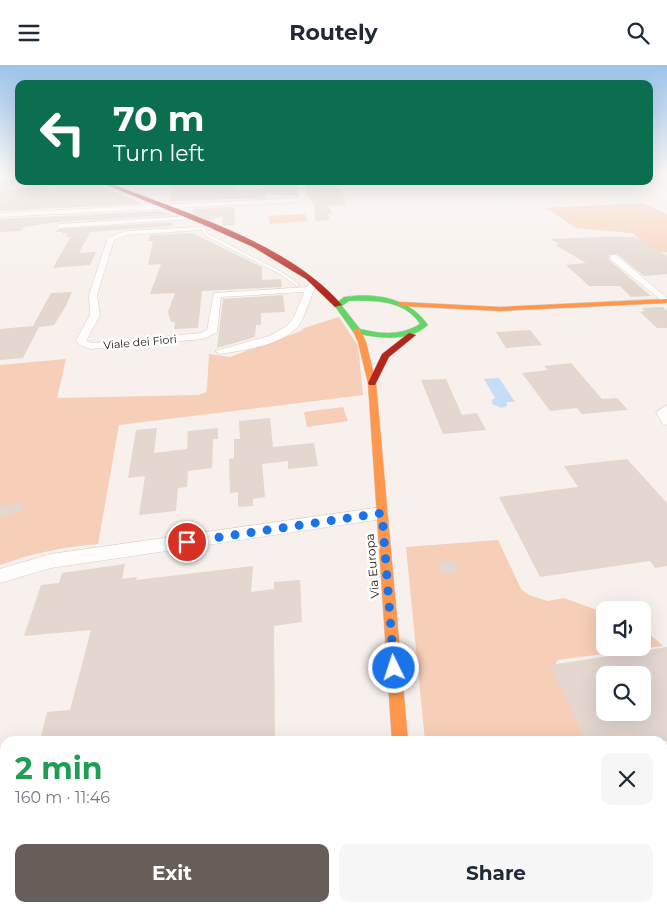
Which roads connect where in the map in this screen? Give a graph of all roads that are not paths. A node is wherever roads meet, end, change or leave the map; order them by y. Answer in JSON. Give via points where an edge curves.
{"nodes":[{"id":1,"x":50,"y":213,"type":"edge"},
{"id":2,"x":176,"y":213,"type":"edge"},
{"id":3,"x":0,"y":215,"type":"edge"},
{"id":4,"x":190,"y":218,"type":"junction"},
{"id":5,"x":59,"y":226,"type":"dead end"},
{"id":6,"x":209,"y":229,"type":"junction"},
{"id":7,"x":613,"y":257,"type":"dead end"},
{"id":8,"x":310,"y":282,"type":"junction"},
{"id":9,"x":298,"y":285,"type":"dead end"},
{"id":10,"x":378,"y":300,"type":"junction"},
{"id":11,"x":667,"y":301,"type":"edge"},
{"id":12,"x":401,"y":304,"type":"junction"},
{"id":13,"x":338,"y":305,"type":"junction"},
{"id":14,"x":500,"y":309,"type":"junction"},
{"id":15,"x":448,"y":318,"type":"dead end"},
{"id":16,"x":357,"y":331,"type":"junction"},
{"id":17,"x":412,"y":335,"type":"junction"},
{"id":18,"x":220,"y":351,"type":"dead end"},
{"id":19,"x":372,"y":383,"type":"junction"},
{"id":20,"x":667,"y":409,"type":"edge"},
{"id":21,"x":667,"y":421,"type":"edge"},
{"id":22,"x":382,"y":513,"type":"junction"},
{"id":23,"x":0,"y":576,"type":"edge"},
{"id":24,"x":400,"y":736,"type":"edge"}],
"edges":[{"from":1,"to":3,"type":"street"},
{"from":2,"to":4,"type":"street"},
{"from":4,"to":5,"type":"street"},
{"from":4,"to":6,"type":"street"},
{"from":6,"to":8,"type":"street"},
{"from":6,"to":8,"type":"street","name":"Viale dei Fiori","via":[[126,233],[111,239],[93,295],[95,315],[82,343],[91,346],[203,337],[212,332],[218,295]]},
{"from":6,"to":9,"type":"lane","via":[[207,235]]},
{"from":7,"to":11,"type":"street"},
{"from":8,"to":10,"type":"street"},
{"from":8,"to":13,"type":"street"},
{"from":8,"to":18,"type":"street","via":[[297,320],[288,331]]},
{"from":10,"to":12,"type":"street"},
{"from":10,"to":13,"type":"street","via":[[347,299]]},
{"from":11,"to":14,"type":"street"},
{"from":12,"to":14,"type":"street"},
{"from":12,"to":17,"type":"street","via":[[420,314],[428,324]]},
{"from":13,"to":16,"type":"street","name":"Via Europa"},
{"from":14,"to":15,"type":"street"},
{"from":16,"to":17,"type":"street","via":[[380,336]]},
{"from":16,"to":19,"type":"street","name":"Via Europa"},
{"from":17,"to":19,"type":"street","via":[[385,357]]},
{"from":19,"to":22,"type":"street","name":"Via Europa"},
{"from":20,"to":21,"type":"street","via":[[662,412]]},
{"from":22,"to":23,"type":"street","via":[[51,561]]},
{"from":22,"to":24,"type":"street","name":"Via Europa"}]}
